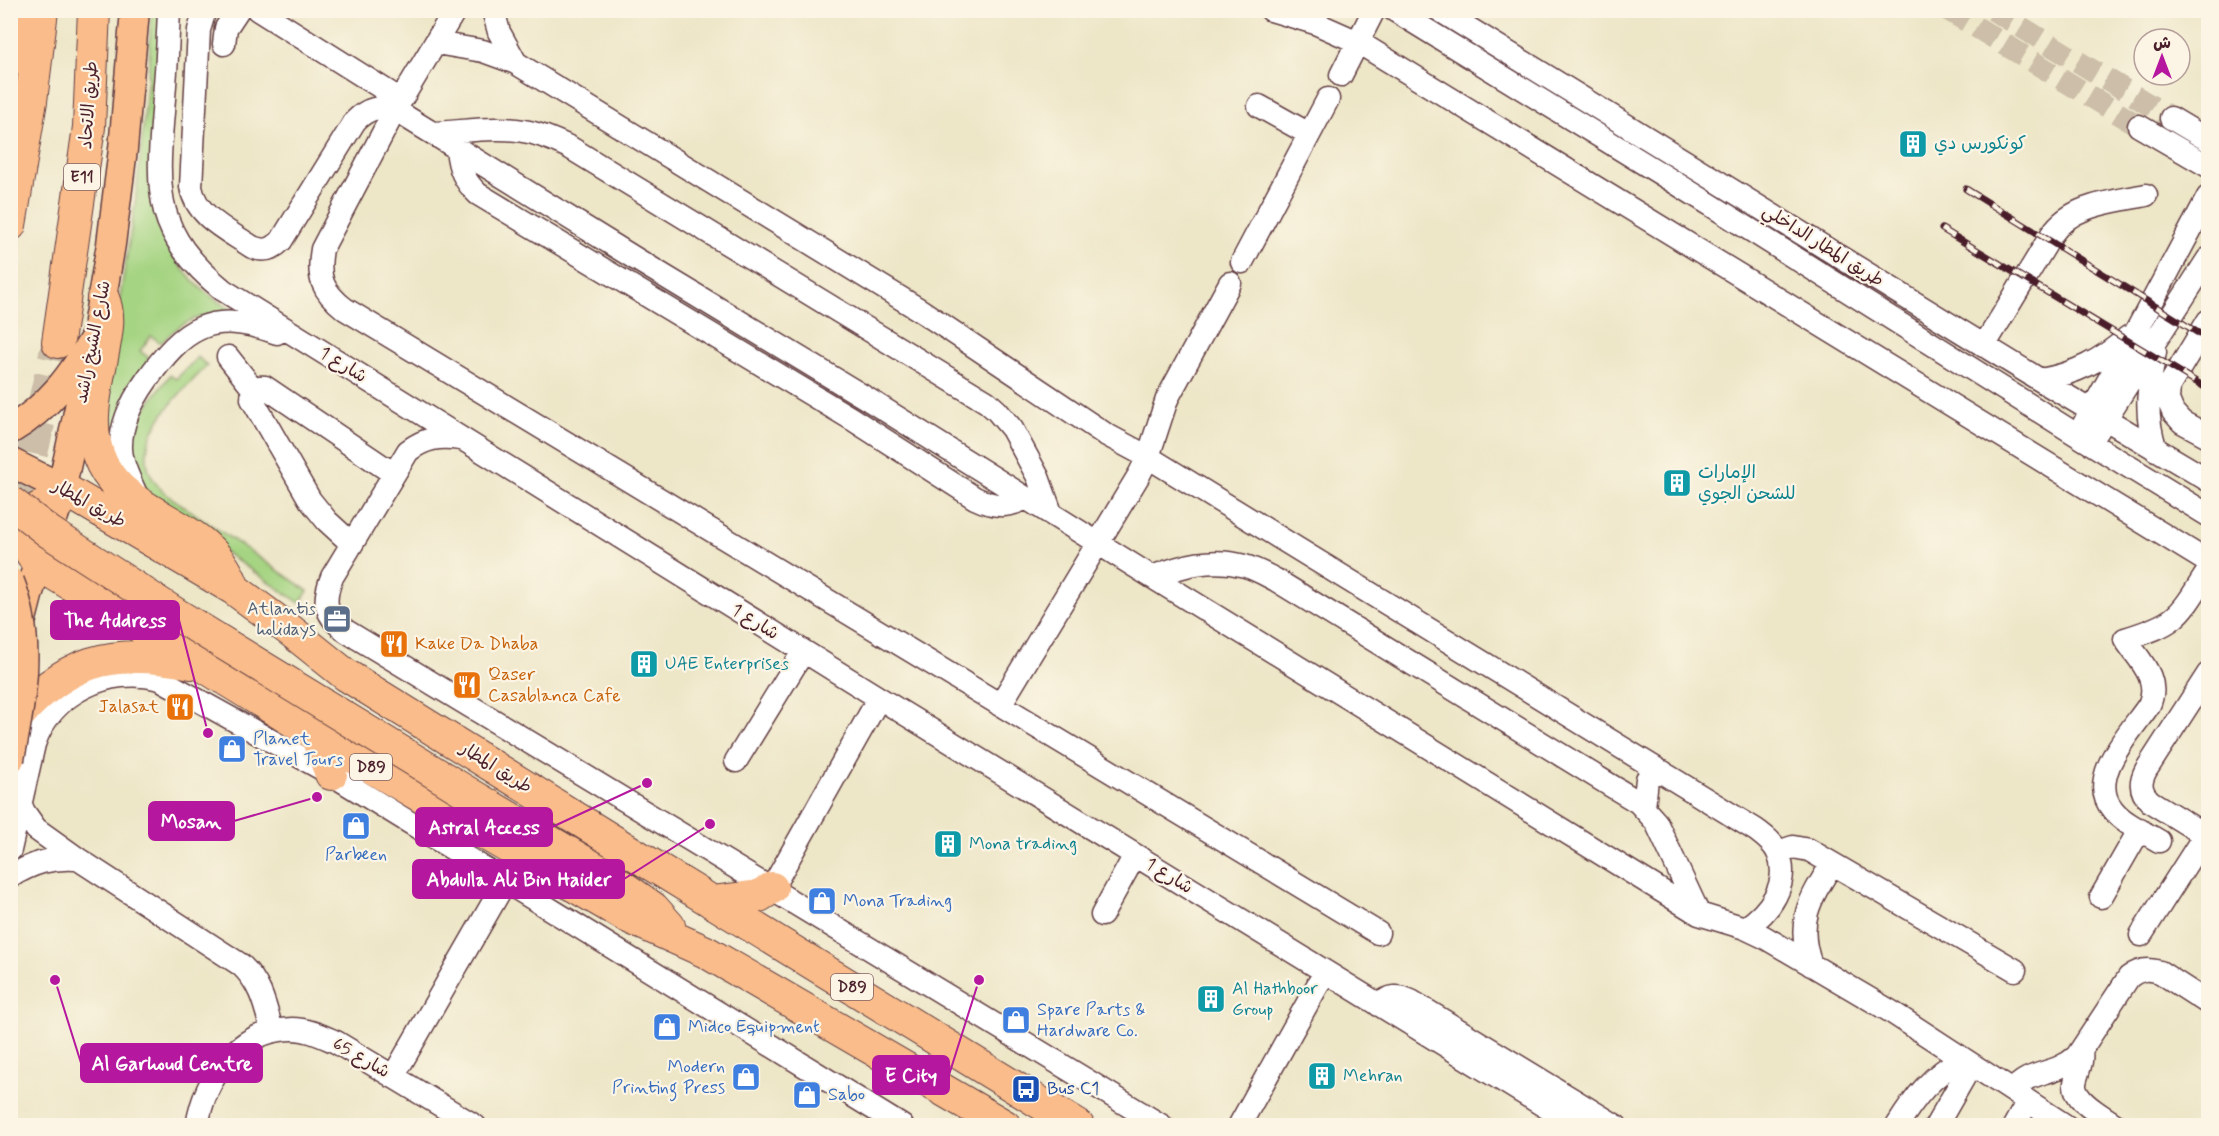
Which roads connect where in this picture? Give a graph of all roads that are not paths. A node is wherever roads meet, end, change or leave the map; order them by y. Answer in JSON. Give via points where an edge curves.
{"nodes":[{"id":1,"x":16,"y":10,"type":"edge"},
{"id":2,"x":42,"y":10,"type":"edge"},
{"id":3,"x":94,"y":10,"type":"edge"},
{"id":4,"x":135,"y":10,"type":"edge"},
{"id":5,"x":169,"y":10,"type":"edge"},
{"id":6,"x":206,"y":10,"type":"edge"},
{"id":7,"x":238,"y":10,"type":"edge"},
{"id":8,"x":258,"y":10,"type":"edge"},
{"id":9,"x":455,"y":10,"type":"edge"},
{"id":10,"x":493,"y":10,"type":"edge"},
{"id":11,"x":1271,"y":10,"type":"edge"},
{"id":12,"x":1374,"y":10,"type":"edge"},
{"id":13,"x":1394,"y":10,"type":"edge"},
{"id":14,"x":1438,"y":10,"type":"edge"},
{"id":15,"x":1358,"y":42,"type":"junction"},
{"id":16,"x":436,"y":43,"type":"junction"},
{"id":17,"x":224,"y":44,"type":"dead end"},
{"id":18,"x":10,"y":60,"type":"edge"},
{"id":19,"x":516,"y":63,"type":"junction"},
{"id":20,"x":1341,"y":75,"type":"dead end"},
{"id":21,"x":1328,"y":99,"type":"dead end"},
{"id":22,"x":398,"y":105,"type":"junction"},
{"id":23,"x":1259,"y":106,"type":"dead end"},
{"id":24,"x":2171,"y":118,"type":"tunnel mouth"},
{"id":25,"x":2139,"y":126,"type":"tunnel mouth"},
{"id":26,"x":432,"y":133,"type":"junction"},
{"id":27,"x":1309,"y":134,"type":"junction"},
{"id":28,"x":2208,"y":140,"type":"edge"},
{"id":29,"x":2208,"y":166,"type":"edge"},
{"id":30,"x":2146,"y":195,"type":"dead end"},
{"id":31,"x":2208,"y":197,"type":"edge"},
{"id":32,"x":10,"y":225,"type":"edge"},
{"id":33,"x":2208,"y":259,"type":"edge"},
{"id":34,"x":1242,"y":262,"type":"dead end"},
{"id":35,"x":1230,"y":283,"type":"dead end"},
{"id":36,"x":103,"y":298,"type":"junction"},
{"id":37,"x":2208,"y":321,"type":"edge"},
{"id":38,"x":2138,"y":328,"type":"junction"},
{"id":39,"x":94,"y":337,"type":"junction"},
{"id":40,"x":2158,"y":340,"type":"junction"},
{"id":41,"x":58,"y":342,"type":"tunnel mouth"},
{"id":42,"x":311,"y":345,"type":"junction"},
{"id":43,"x":1984,"y":346,"type":"junction"},
{"id":44,"x":228,"y":357,"type":"dead end"},
{"id":45,"x":2040,"y":380,"type":"junction"},
{"id":46,"x":254,"y":390,"type":"junction"},
{"id":47,"x":2098,"y":416,"type":"junction"},
{"id":48,"x":14,"y":427,"type":"edge"},
{"id":49,"x":2208,"y":436,"type":"edge"},
{"id":50,"x":2084,"y":439,"type":"junction"},
{"id":51,"x":462,"y":440,"type":"junction"},
{"id":52,"x":2156,"y":450,"type":"junction"},
{"id":53,"x":1148,"y":457,"type":"junction"},
{"id":54,"x":10,"y":462,"type":"edge"},
{"id":55,"x":394,"y":474,"type":"junction"},
{"id":56,"x":2208,"y":480,"type":"edge"},
{"id":57,"x":10,"y":491,"type":"edge"},
{"id":58,"x":60,"y":496,"type":"junction"},
{"id":59,"x":10,"y":502,"type":"edge"},
{"id":60,"x":139,"y":502,"type":"junction"},
{"id":61,"x":1051,"y":513,"type":"junction"},
{"id":62,"x":2208,"y":515,"type":"edge"},
{"id":63,"x":1098,"y":542,"type":"junction"},
{"id":64,"x":352,"y":544,"type":"junction"},
{"id":65,"x":10,"y":549,"type":"edge"},
{"id":66,"x":2208,"y":562,"type":"edge"},
{"id":67,"x":38,"y":564,"type":"junction"},
{"id":68,"x":2208,"y":571,"type":"edge"},
{"id":69,"x":1152,"y":578,"type":"junction"},
{"id":70,"x":10,"y":582,"type":"edge"},
{"id":71,"x":234,"y":589,"type":"junction"},
{"id":72,"x":803,"y":652,"type":"junction"},
{"id":73,"x":10,"y":665,"type":"edge"},
{"id":74,"x":206,"y":666,"type":"junction"},
{"id":75,"x":2208,"y":674,"type":"edge"},
{"id":76,"x":346,"y":675,"type":"junction"},
{"id":77,"x":879,"y":699,"type":"junction"},
{"id":78,"x":1000,"y":705,"type":"junction"},
{"id":79,"x":10,"y":726,"type":"edge"},
{"id":80,"x":316,"y":735,"type":"junction"},
{"id":81,"x":10,"y":759,"type":"edge"},
{"id":82,"x":736,"y":761,"type":"dead end"},
{"id":83,"x":1663,"y":772,"type":"junction"},
{"id":84,"x":331,"y":774,"type":"junction"},
{"id":85,"x":20,"y":803,"type":"junction"},
{"id":86,"x":1644,"y":807,"type":"junction"},
{"id":87,"x":2207,"y":832,"type":"edge"},
{"id":88,"x":2165,"y":845,"type":"junction"},
{"id":89,"x":10,"y":850,"type":"edge"},
{"id":90,"x":1778,"y":852,"type":"junction"},
{"id":91,"x":1135,"y":855,"type":"junction"},
{"id":92,"x":78,"y":859,"type":"junction"},
{"id":93,"x":1832,"y":864,"type":"junction"},
{"id":94,"x":10,"y":877,"type":"edge"},
{"id":95,"x":505,"y":882,"type":"junction"},
{"id":96,"x":772,"y":888,"type":"junction"},
{"id":97,"x":2101,"y":897,"type":"dead end"},
{"id":98,"x":712,"y":902,"type":"junction"},
{"id":99,"x":1699,"y":914,"type":"junction"},
{"id":100,"x":1102,"y":915,"type":"dead end"},
{"id":101,"x":1745,"y":928,"type":"junction"},
{"id":102,"x":1378,"y":933,"type":"dead end"},
{"id":103,"x":2141,"y":935,"type":"dead end"},
{"id":104,"x":683,"y":941,"type":"junction"},
{"id":105,"x":1811,"y":965,"type":"junction"},
{"id":106,"x":2015,"y":970,"type":"dead end"},
{"id":107,"x":1325,"y":972,"type":"junction"},
{"id":108,"x":2208,"y":1003,"type":"edge"},
{"id":109,"x":1379,"y":1005,"type":"junction"},
{"id":110,"x":272,"y":1031,"type":"junction"},
{"id":111,"x":2081,"y":1051,"type":"junction"},
{"id":112,"x":1967,"y":1062,"type":"junction"},
{"id":113,"x":393,"y":1077,"type":"junction"},
{"id":114,"x":2029,"y":1107,"type":"edge"},
{"id":115,"x":197,"y":1125,"type":"edge"},
{"id":116,"x":475,"y":1125,"type":"edge"},
{"id":117,"x":902,"y":1125,"type":"edge"},
{"id":118,"x":1005,"y":1125,"type":"edge"},
{"id":119,"x":1078,"y":1125,"type":"edge"},
{"id":120,"x":1162,"y":1125,"type":"edge"},
{"id":121,"x":1239,"y":1125,"type":"edge"},
{"id":122,"x":1577,"y":1125,"type":"edge"},
{"id":123,"x":1616,"y":1125,"type":"edge"},
{"id":124,"x":1897,"y":1125,"type":"edge"},
{"id":125,"x":1936,"y":1125,"type":"edge"},
{"id":126,"x":2014,"y":1125,"type":"edge"},
{"id":127,"x":2066,"y":1125,"type":"edge"},
{"id":128,"x":2117,"y":1125,"type":"edge"}],
"edges":[{"from":1,"to":18,"type":"highway"},
{"from":2,"to":32,"type":"highway","via":[[32,101]]},
{"from":3,"to":41,"type":"highway","name":"طريق الاتحاد","number":"E11","via":[[88,127]]},
{"from":4,"to":36,"type":"main road","name":"شارع الشيخ راشد","via":[[123,149]]},
{"from":5,"to":42,"type":"street","name":"شارع 1","via":[[159,164],[160,193],[168,222],[200,271],[223,290]]},
{"from":6,"to":22,"type":"street","via":[[199,30],[193,198],[208,216],[260,250],[276,247],[355,121],[373,108]]},
{"from":7,"to":17,"type":"street","via":[[226,28]]},
{"from":8,"to":22,"type":"street"},
{"from":9,"to":16,"type":"street"},
{"from":10,"to":19,"type":"street","via":[[499,32]]},
{"from":11,"to":15,"type":"street"},
{"from":12,"to":15,"type":"street"},
{"from":13,"to":50,"type":"street"},
{"from":14,"to":43,"type":"street","name":"طريق المطار الداخلي"},
{"from":15,"to":20,"type":"street"},
{"from":15,"to":66,"type":"street"},
{"from":16,"to":19,"type":"street","via":[[483,51]]},
{"from":16,"to":22,"type":"street"},
{"from":19,"to":53,"type":"street","via":[[920,310],[1105,434]]},
{"from":21,"to":27,"type":"street"},
{"from":22,"to":26,"type":"street"},
{"from":22,"to":78,"type":"street","via":[[322,249],[318,266],[331,298]]},
{"from":23,"to":27,"type":"street"},
{"from":24,"to":28,"type":"street"},
{"from":25,"to":29,"type":"street"},
{"from":26,"to":61,"type":"street"},
{"from":26,"to":61,"type":"street","via":[[507,130],[549,138],[887,340],[1002,415],[1038,477]]},
{"from":27,"to":34,"type":"street"},
{"from":30,"to":43,"type":"street","via":[[2080,210],[2058,225]]},
{"from":31,"to":38,"type":"street"},
{"from":33,"to":40,"type":"street"},
{"from":35,"to":53,"type":"street","via":[[1167,399]]},
{"from":36,"to":39,"type":"main road","name":"شارع الشيخ راشد"},
{"from":36,"to":60,"type":"highway","via":[[108,320],[92,420],[94,439],[113,480]]},
{"from":37,"to":49,"type":"street","via":[[2169,386],[2168,400],[2182,422]]},
{"from":38,"to":45,"type":"street","via":[[2093,364],[2075,373]]},
{"from":38,"to":47,"type":"street"},
{"from":39,"to":48,"type":"main road","via":[[58,392],[34,415]]},
{"from":39,"to":58,"type":"main road","name":"شارع الشيخ راشد"},
{"from":40,"to":47,"type":"street"},
{"from":40,"to":52,"type":"street","via":[[2147,403]]},
{"from":42,"to":51,"type":"street","name":"شارع 1"},
{"from":42,"to":60,"type":"street","via":[[237,322],[196,329],[178,340],[141,387],[124,423],[123,463]]},
{"from":43,"to":45,"type":"street","name":"طريق المطار الداخلي"},
{"from":44,"to":46,"type":"street"},
{"from":45,"to":47,"type":"street","name":"طريق المطار الداخلي"},
{"from":46,"to":55,"type":"street","via":[[265,387]]},
{"from":46,"to":64,"type":"street","via":[[252,399],[310,500]]},
{"from":47,"to":50,"type":"street"},
{"from":47,"to":52,"type":"street","name":"طريق المطار الداخلي"},
{"from":50,"to":62,"type":"street"},
{"from":51,"to":55,"type":"street","via":[[431,438],[418,443],[408,451]]},
{"from":51,"to":72,"type":"street","name":"شارع 1"},
{"from":52,"to":56,"type":"street","name":"طريق المطار الداخلي"},
{"from":53,"to":63,"type":"street"},
{"from":53,"to":83,"type":"street"},
{"from":54,"to":58,"type":"main road","name":"طريق المطار","number":"D89"},
{"from":55,"to":64,"type":"street"},
{"from":57,"to":58,"type":"highway"},
{"from":58,"to":67,"type":"highway","via":[[33,511],[25,526],[25,542]]},
{"from":58,"to":71,"type":"highway","name":"طريق المطار","number":"D89"},
{"from":58,"to":76,"type":"highway","via":[[96,526],[262,633]]},
{"from":59,"to":104,"type":"highway","bridge":true,"via":[[178,616],[628,890],[652,908]]},
{"from":60,"to":71,"type":"highway","via":[[209,547],[225,567]]},
{"from":61,"to":63,"type":"street"},
{"from":63,"to":69,"type":"street"},
{"from":63,"to":78,"type":"street"},
{"from":64,"to":96,"type":"street","via":[[326,592],[334,622]]},
{"from":65,"to":67,"type":"main road","number":"D89"},
{"from":67,"to":73,"type":"main road"},
{"from":67,"to":74,"type":"highway","number":"D89"},
{"from":68,"to":88,"type":"street","via":[[2178,616],[2165,626],[2125,639],[2149,674],[2154,696],[2110,762],[2103,786],[2112,810]]},
{"from":69,"to":86,"type":"street","via":[[1181,566],[1214,561],[1246,566],[1276,580]]},
{"from":69,"to":99,"type":"street"},
{"from":70,"to":81,"type":"main road","bridge":true,"via":[[21,622],[24,687]]},
{"from":71,"to":76,"type":"highway","name":"طريق المطار","number":"D89"},
{"from":72,"to":77,"type":"street","name":"شارع 1"},
{"from":72,"to":82,"type":"street"},
{"from":74,"to":79,"type":"highway","via":[[151,657],[91,663],[51,684]]},
{"from":74,"to":80,"type":"highway","number":"D89"},
{"from":75,"to":87,"type":"street","via":[[2146,770],[2141,787],[2151,802]]},
{"from":76,"to":98,"type":"highway","name":"طريق المطار","number":"D89"},
{"from":77,"to":91,"type":"street","name":"شارع 1"},
{"from":77,"to":96,"type":"street"},
{"from":78,"to":102,"type":"street"},
{"from":80,"to":84,"type":"highway"},
{"from":80,"to":104,"type":"highway","number":"D89","via":[[626,916]]},
{"from":83,"to":86,"type":"street","via":[[1647,779]]},
{"from":83,"to":90,"type":"street","via":[[1756,830]]},
{"from":84,"to":85,"type":"street","via":[[173,685],[132,674],[97,681],[55,708],[39,731]]},
{"from":84,"to":95,"type":"street"},
{"from":85,"to":89,"type":"street"},
{"from":85,"to":92,"type":"street","via":[[36,829]]},
{"from":86,"to":99,"type":"street","via":[[1661,832]]},
{"from":87,"to":88,"type":"street"},
{"from":88,"to":97,"type":"street"},
{"from":88,"to":103,"type":"street"},
{"from":90,"to":93,"type":"street","via":[[1801,848]]},
{"from":90,"to":101,"type":"street","via":[[1781,864],[1776,894],[1770,907]]},
{"from":91,"to":100,"type":"street"},
{"from":91,"to":107,"type":"street","name":"شارع 1"},
{"from":92,"to":94,"type":"street","via":[[55,858]]},
{"from":92,"to":110,"type":"street","via":[[241,965],[258,985]]},
{"from":93,"to":105,"type":"street","via":[[1806,911],[1804,938]]},
{"from":93,"to":106,"type":"street"},
{"from":95,"to":113,"type":"street"},
{"from":95,"to":117,"type":"street"},
{"from":96,"to":98,"type":"highway","via":[[759,896]]},
{"from":96,"to":120,"type":"street"},
{"from":98,"to":119,"type":"highway","name":"طريق المطار","number":"D89"},
{"from":99,"to":101,"type":"street"},
{"from":101,"to":105,"type":"street"},
{"from":104,"to":118,"type":"highway","number":"D89"},
{"from":105,"to":112,"type":"street"},
{"from":107,"to":109,"type":"street","name":"شارع 1"},
{"from":107,"to":121,"type":"street"},
{"from":108,"to":111,"type":"street","via":[[2160,972],[2144,969],[2129,977]]},
{"from":109,"to":122,"type":"street","name":"شارع 1"},
{"from":109,"to":123,"type":"street","via":[[1394,996],[1411,1001]]},
{"from":110,"to":113,"type":"street","name":"شارع 65","via":[[316,1033]]},
{"from":110,"to":115,"type":"street","name":"شارع 65","via":[[240,1046],[217,1072],[202,1102]]},
{"from":111,"to":114,"type":"street","via":[[2062,1067],[2024,1079]]},
{"from":111,"to":128,"type":"street","via":[[2082,1064],[2075,1086],[2078,1096]]},
{"from":112,"to":114,"type":"street"},
{"from":112,"to":124,"type":"street","via":[[1948,1067],[1923,1088]]},
{"from":112,"to":125,"type":"street"},
{"from":113,"to":116,"type":"street","name":"شارع 65"},
{"from":114,"to":126,"type":"street"},
{"from":114,"to":127,"type":"street"}]}
